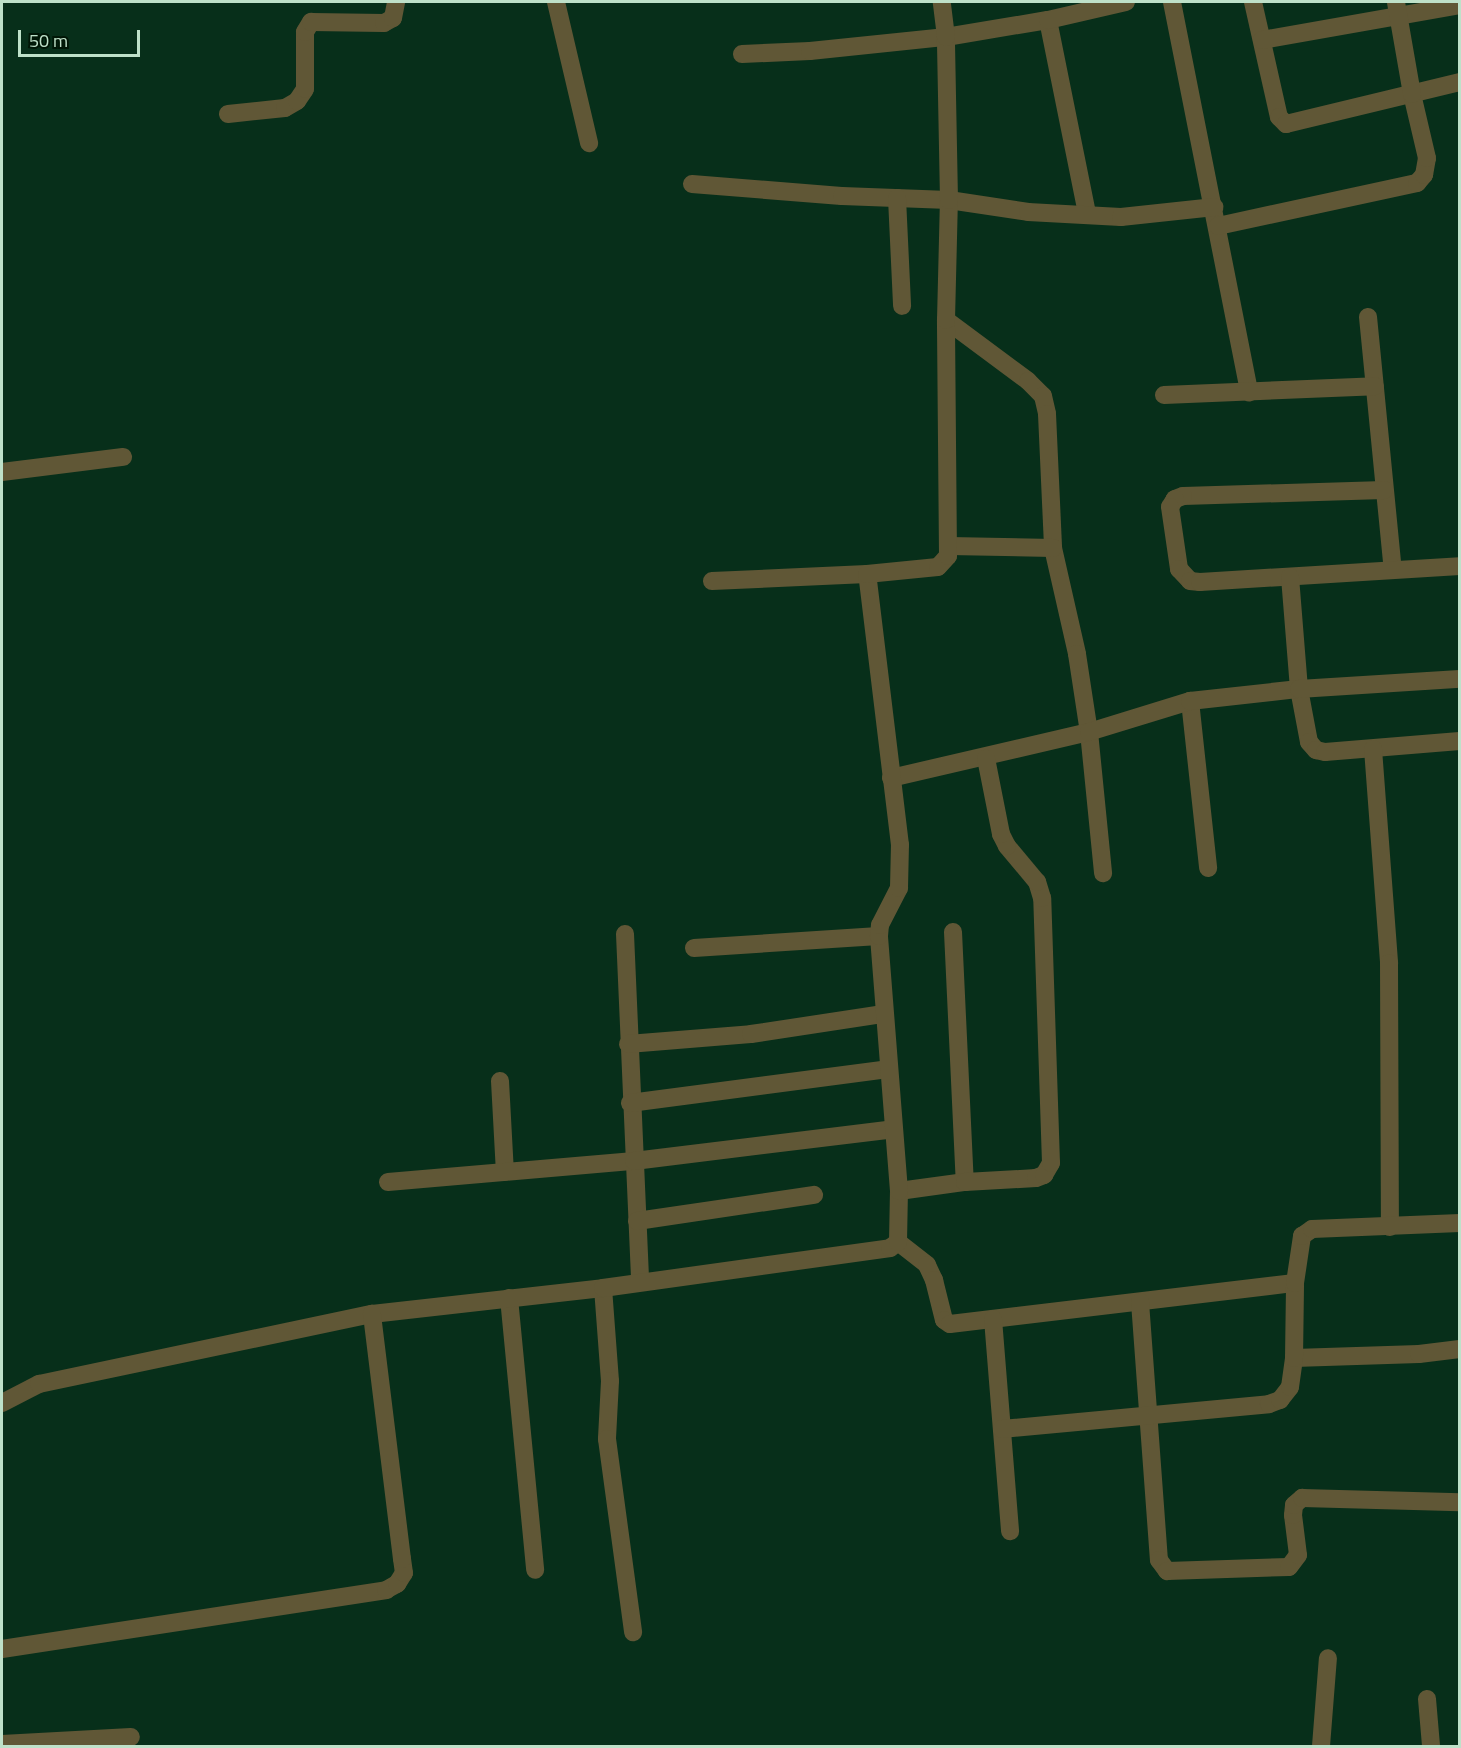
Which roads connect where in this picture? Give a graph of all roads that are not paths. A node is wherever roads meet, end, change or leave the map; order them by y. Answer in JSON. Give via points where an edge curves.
{"nodes":[{"id":1,"x":396,"y":2,"type":"edge"},
{"id":2,"x":556,"y":2,"type":"edge"},
{"id":3,"x":942,"y":2,"type":"edge"},
{"id":4,"x":1126,"y":2,"type":"edge"},
{"id":5,"x":1172,"y":2,"type":"edge"},
{"id":6,"x":1253,"y":2,"type":"edge"},
{"id":7,"x":1460,"y":5,"type":"edge"},
{"id":8,"x":1398,"y":9,"type":"edge"},
{"id":9,"x":1048,"y":20,"type":"junction"},
{"id":10,"x":946,"y":38,"type":"junction"},
{"id":11,"x":1262,"y":40,"type":"junction"},
{"id":12,"x":742,"y":54,"type":"dead end"},
{"id":13,"x":1460,"y":82,"type":"edge"},
{"id":14,"x":1412,"y":94,"type":"junction"},
{"id":15,"x":228,"y":114,"type":"dead end"},
{"id":16,"x":589,"y":142,"type":"dead end"},
{"id":17,"x":692,"y":184,"type":"dead end"},
{"id":18,"x":897,"y":198,"type":"junction"},
{"id":19,"x":949,"y":200,"type":"junction"},
{"id":20,"x":1214,"y":207,"type":"junction"},
{"id":21,"x":1087,"y":214,"type":"junction"},
{"id":22,"x":1218,"y":226,"type":"junction"},
{"id":23,"x":902,"y":306,"type":"dead end"},
{"id":24,"x":1368,"y":317,"type":"dead end"},
{"id":25,"x":946,"y":320,"type":"junction"},
{"id":26,"x":1375,"y":386,"type":"junction"},
{"id":27,"x":1249,"y":392,"type":"junction"},
{"id":28,"x":1164,"y":395,"type":"dead end"},
{"id":29,"x":123,"y":457,"type":"dead end"},
{"id":30,"x":2,"y":472,"type":"edge"},
{"id":31,"x":1384,"y":490,"type":"junction"},
{"id":32,"x":949,"y":546,"type":"junction"},
{"id":33,"x":1053,"y":548,"type":"junction"},
{"id":34,"x":1460,"y":566,"type":"edge"},
{"id":35,"x":1393,"y":570,"type":"junction"},
{"id":36,"x":867,"y":574,"type":"junction"},
{"id":37,"x":1290,"y":578,"type":"junction"},
{"id":38,"x":712,"y":581,"type":"dead end"},
{"id":39,"x":1460,"y":679,"type":"edge"},
{"id":40,"x":1299,"y":689,"type":"junction"},
{"id":41,"x":1190,"y":701,"type":"junction"},
{"id":42,"x":1089,"y":732,"type":"junction"},
{"id":43,"x":1460,"y":741,"type":"edge"},
{"id":44,"x":1373,"y":749,"type":"junction"},
{"id":45,"x":986,"y":758,"type":"junction"},
{"id":46,"x":891,"y":778,"type":"junction"},
{"id":47,"x":1208,"y":868,"type":"dead end"},
{"id":48,"x":1103,"y":873,"type":"dead end"},
{"id":49,"x":953,"y":932,"type":"dead end"},
{"id":50,"x":625,"y":934,"type":"dead end"},
{"id":51,"x":879,"y":936,"type":"junction"},
{"id":52,"x":694,"y":948,"type":"dead end"},
{"id":53,"x":884,"y":1014,"type":"junction"},
{"id":54,"x":628,"y":1044,"type":"junction"},
{"id":55,"x":888,"y":1069,"type":"junction"},
{"id":56,"x":500,"y":1081,"type":"dead end"},
{"id":57,"x":630,"y":1103,"type":"junction"},
{"id":58,"x":893,"y":1129,"type":"junction"},
{"id":59,"x":634,"y":1161,"type":"junction"},
{"id":60,"x":506,"y":1172,"type":"junction"},
{"id":61,"x":388,"y":1182,"type":"dead end"},
{"id":62,"x":964,"y":1182,"type":"junction"},
{"id":63,"x":899,"y":1191,"type":"junction"},
{"id":64,"x":814,"y":1196,"type":"dead end"},
{"id":65,"x":637,"y":1221,"type":"junction"},
{"id":66,"x":1460,"y":1223,"type":"edge"},
{"id":67,"x":1390,"y":1227,"type":"junction"},
{"id":68,"x":898,"y":1242,"type":"junction"},
{"id":69,"x":640,"y":1282,"type":"junction"},
{"id":70,"x":1296,"y":1283,"type":"junction"},
{"id":71,"x":603,"y":1288,"type":"junction"},
{"id":72,"x":509,"y":1298,"type":"junction"},
{"id":73,"x":1140,"y":1302,"type":"junction"},
{"id":74,"x":372,"y":1314,"type":"junction"},
{"id":75,"x":993,"y":1319,"type":"junction"},
{"id":76,"x":1460,"y":1349,"type":"edge"},
{"id":77,"x":1294,"y":1358,"type":"junction"},
{"id":78,"x":2,"y":1404,"type":"edge"},
{"id":79,"x":1147,"y":1414,"type":"junction"},
{"id":80,"x":1002,"y":1429,"type":"junction"},
{"id":81,"x":1460,"y":1502,"type":"edge"},
{"id":82,"x":1010,"y":1531,"type":"dead end"},
{"id":83,"x":536,"y":1570,"type":"dead end"},
{"id":84,"x":633,"y":1632,"type":"dead end"},
{"id":85,"x":2,"y":1648,"type":"edge"},
{"id":86,"x":1328,"y":1658,"type":"dead end"},
{"id":87,"x":1427,"y":1700,"type":"dead end"},
{"id":88,"x":131,"y":1737,"type":"dead end"},
{"id":89,"x":2,"y":1744,"type":"edge"},
{"id":90,"x":22,"y":1745,"type":"edge"},
{"id":91,"x":1321,"y":1746,"type":"edge"},
{"id":92,"x":1431,"y":1746,"type":"edge"}],
"edges":[{"from":1,"to":15,"type":"street","via":[[393,18],[384,23],[311,22],[305,32],[305,89],[297,101],[285,108]]},
{"from":2,"to":16,"type":"street"},
{"from":3,"to":10,"type":"street"},
{"from":4,"to":9,"type":"street"},
{"from":5,"to":20,"type":"street"},
{"from":6,"to":11,"type":"street"},
{"from":7,"to":8,"type":"street"},
{"from":8,"to":11,"type":"street"},
{"from":8,"to":14,"type":"street"},
{"from":9,"to":10,"type":"street"},
{"from":9,"to":21,"type":"street"},
{"from":10,"to":12,"type":"street"},
{"from":10,"to":19,"type":"street"},
{"from":11,"to":14,"type":"street","via":[[1279,117],[1286,124]]},
{"from":13,"to":14,"type":"street"},
{"from":14,"to":22,"type":"street","via":[[1427,158],[1424,175],[1417,183]]},
{"from":17,"to":18,"type":"street"},
{"from":18,"to":19,"type":"street"},
{"from":18,"to":23,"type":"street"},
{"from":19,"to":21,"type":"street","via":[[1028,212]]},
{"from":19,"to":25,"type":"street"},
{"from":20,"to":21,"type":"street","via":[[1121,218]]},
{"from":20,"to":22,"type":"street"},
{"from":22,"to":27,"type":"street"},
{"from":24,"to":26,"type":"street"},
{"from":25,"to":32,"type":"street"},
{"from":25,"to":33,"type":"street","via":[[1043,396]]},
{"from":26,"to":27,"type":"street"},
{"from":26,"to":31,"type":"street"},
{"from":27,"to":28,"type":"street"},
{"from":29,"to":30,"type":"street"},
{"from":31,"to":35,"type":"street"},
{"from":31,"to":37,"type":"street","via":[[1175,499],[1170,507],[1179,569],[1190,581]]},
{"from":32,"to":33,"type":"street"},
{"from":32,"to":36,"type":"street","via":[[948,556],[938,567]]},
{"from":33,"to":42,"type":"street","via":[[1070,617]]},
{"from":34,"to":35,"type":"street"},
{"from":35,"to":37,"type":"street"},
{"from":36,"to":38,"type":"street"},
{"from":36,"to":46,"type":"street"},
{"from":37,"to":40,"type":"street"},
{"from":39,"to":40,"type":"street"},
{"from":40,"to":41,"type":"street"},
{"from":40,"to":44,"type":"street","via":[[1309,742],[1316,750],[1325,753]]},
{"from":41,"to":42,"type":"street"},
{"from":41,"to":47,"type":"street"},
{"from":42,"to":45,"type":"street"},
{"from":42,"to":48,"type":"street"},
{"from":43,"to":44,"type":"street"},
{"from":44,"to":67,"type":"street","via":[[1389,963]]},
{"from":45,"to":46,"type":"street"},
{"from":45,"to":62,"type":"street","via":[[1001,834],[1037,882],[1042,898],[1052,1163],[1044,1175],[1036,1178]]},
{"from":46,"to":51,"type":"street","via":[[900,878]]},
{"from":49,"to":62,"type":"street"},
{"from":50,"to":54,"type":"street"},
{"from":51,"to":52,"type":"street"},
{"from":51,"to":53,"type":"street"},
{"from":53,"to":54,"type":"street","via":[[751,1034]]},
{"from":53,"to":55,"type":"street"},
{"from":54,"to":57,"type":"street"},
{"from":55,"to":57,"type":"street"},
{"from":55,"to":58,"type":"street"},
{"from":56,"to":60,"type":"street"},
{"from":57,"to":59,"type":"street"},
{"from":58,"to":59,"type":"street"},
{"from":58,"to":63,"type":"street"},
{"from":59,"to":60,"type":"street"},
{"from":59,"to":65,"type":"street"},
{"from":60,"to":61,"type":"street"},
{"from":62,"to":63,"type":"street"},
{"from":63,"to":68,"type":"street"},
{"from":64,"to":65,"type":"street"},
{"from":65,"to":69,"type":"street"},
{"from":66,"to":67,"type":"street"},
{"from":67,"to":70,"type":"street","via":[[1312,1229],[1305,1233],[1300,1242]]},
{"from":68,"to":69,"type":"street","via":[[890,1248]]},
{"from":68,"to":75,"type":"street","via":[[927,1265],[946,1322]]},
{"from":69,"to":71,"type":"street"},
{"from":70,"to":73,"type":"street"},
{"from":70,"to":77,"type":"street"},
{"from":71,"to":72,"type":"street"},
{"from":71,"to":84,"type":"street","via":[[609,1381],[607,1439]]},
{"from":72,"to":74,"type":"street"},
{"from":72,"to":83,"type":"street"},
{"from":73,"to":75,"type":"street"},
{"from":73,"to":79,"type":"street"},
{"from":74,"to":78,"type":"street","via":[[39,1384]]},
{"from":74,"to":85,"type":"street","via":[[404,1573],[397,1584],[386,1590]]},
{"from":75,"to":80,"type":"street"},
{"from":76,"to":77,"type":"street"},
{"from":77,"to":79,"type":"street","via":[[1290,1387],[1280,1400]]},
{"from":79,"to":80,"type":"street"},
{"from":79,"to":81,"type":"street","via":[[1160,1560],[1167,1571],[1289,1567],[1298,1555],[1293,1515],[1294,1505],[1302,1498]]},
{"from":80,"to":82,"type":"street"},
{"from":86,"to":91,"type":"street"},
{"from":87,"to":92,"type":"street"},
{"from":88,"to":90,"type":"street"},
{"from":89,"to":90,"type":"street"}]}
